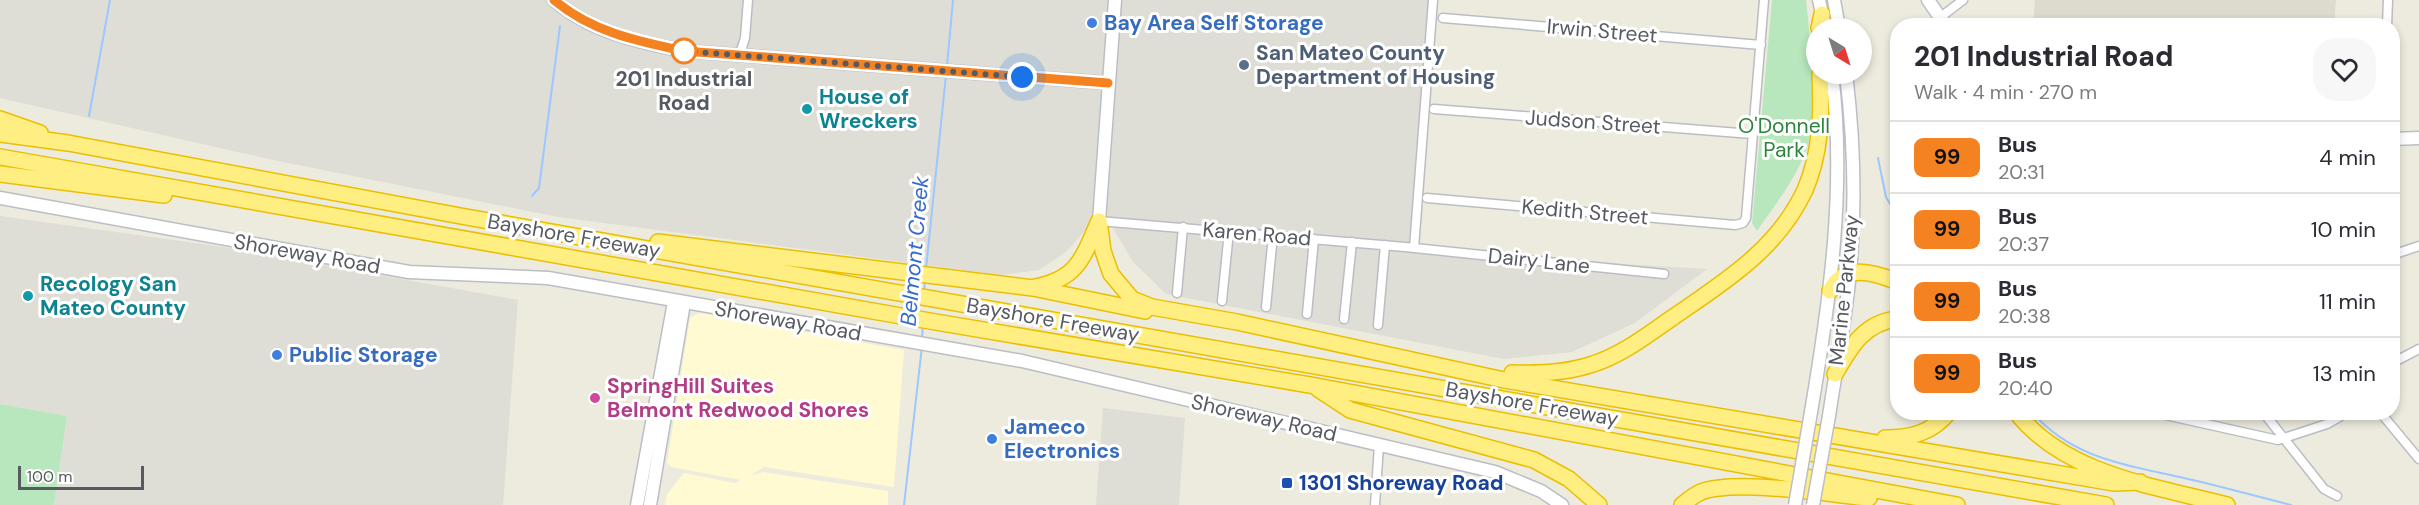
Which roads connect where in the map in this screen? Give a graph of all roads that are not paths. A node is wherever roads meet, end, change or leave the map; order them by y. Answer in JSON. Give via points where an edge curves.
{"nodes":[{"id":1,"x":554,"y":0,"type":"edge"},
{"id":2,"x":748,"y":0,"type":"edge"},
{"id":3,"x":1115,"y":0,"type":"edge"},
{"id":4,"x":1433,"y":0,"type":"edge"},
{"id":5,"x":1764,"y":0,"type":"edge"},
{"id":6,"x":1834,"y":0,"type":"edge"},
{"id":7,"x":1928,"y":0,"type":"edge"},
{"id":8,"x":1963,"y":0,"type":"edge"},
{"id":9,"x":2388,"y":0,"type":"edge"},
{"id":10,"x":1443,"y":18,"type":"dead end"},
{"id":11,"x":1837,"y":18,"type":"edge"},
{"id":12,"x":1941,"y":18,"type":"edge"},
{"id":13,"x":1946,"y":18,"type":"edge"},
{"id":14,"x":2387,"y":18,"type":"edge"},
{"id":15,"x":1761,"y":45,"type":"junction"},
{"id":16,"x":740,"y":54,"type":"junction"},
{"id":17,"x":1108,"y":83,"type":"junction"},
{"id":18,"x":1820,"y":84,"type":"edge"},
{"id":19,"x":1833,"y":84,"type":"edge"},
{"id":20,"x":1847,"y":84,"type":"edge"},
{"id":21,"x":1434,"y":109,"type":"dead end"},
{"id":22,"x":0,"y":119,"type":"edge"},
{"id":23,"x":0,"y":134,"type":"edge"},
{"id":24,"x":1752,"y":134,"type":"junction"},
{"id":25,"x":2419,"y":138,"type":"edge"},
{"id":26,"x":2400,"y":139,"type":"edge"},
{"id":27,"x":68,"y":143,"type":"junction"},
{"id":28,"x":0,"y":157,"type":"edge"},
{"id":29,"x":0,"y":174,"type":"edge"},
{"id":30,"x":0,"y":198,"type":"edge"},
{"id":31,"x":1427,"y":198,"type":"dead end"},
{"id":32,"x":280,"y":207,"type":"junction"},
{"id":33,"x":1100,"y":221,"type":"junction"},
{"id":34,"x":1183,"y":227,"type":"junction"},
{"id":35,"x":1229,"y":231,"type":"junction"},
{"id":36,"x":569,"y":235,"type":"junction"},
{"id":37,"x":1273,"y":235,"type":"junction"},
{"id":38,"x":1314,"y":239,"type":"junction"},
{"id":39,"x":1352,"y":243,"type":"junction"},
{"id":40,"x":1385,"y":245,"type":"junction"},
{"id":41,"x":2419,"y":246,"type":"edge"},
{"id":42,"x":1414,"y":248,"type":"junction"},
{"id":43,"x":2400,"y":252,"type":"edge"},
{"id":44,"x":1850,"y":272,"type":"junction"},
{"id":45,"x":1664,"y":274,"type":"dead end"},
{"id":46,"x":1890,"y":280,"type":"edge"},
{"id":47,"x":1033,"y":288,"type":"junction"},
{"id":48,"x":1830,"y":291,"type":"junction"},
{"id":49,"x":1177,"y":293,"type":"dead end"},
{"id":50,"x":1222,"y":301,"type":"dead end"},
{"id":51,"x":679,"y":302,"type":"junction"},
{"id":52,"x":1266,"y":307,"type":"dead end"},
{"id":53,"x":1307,"y":314,"type":"dead end"},
{"id":54,"x":1344,"y":319,"type":"dead end"},
{"id":55,"x":1890,"y":320,"type":"edge"},
{"id":56,"x":1237,"y":322,"type":"junction"},
{"id":57,"x":1378,"y":325,"type":"dead end"},
{"id":58,"x":2419,"y":349,"type":"edge"},
{"id":59,"x":2400,"y":359,"type":"edge"},
{"id":60,"x":1471,"y":371,"type":"junction"},
{"id":61,"x":1835,"y":374,"type":"junction"},
{"id":62,"x":1310,"y":385,"type":"junction"},
{"id":63,"x":1942,"y":420,"type":"edge"},
{"id":64,"x":2023,"y":420,"type":"edge"},
{"id":65,"x":2186,"y":420,"type":"edge"},
{"id":66,"x":2269,"y":420,"type":"edge"},
{"id":67,"x":2335,"y":420,"type":"edge"},
{"id":68,"x":2387,"y":420,"type":"edge"},
{"id":69,"x":1849,"y":437,"type":"junction"},
{"id":70,"x":2284,"y":440,"type":"junction"},
{"id":71,"x":1379,"y":445,"type":"junction"},
{"id":72,"x":2419,"y":459,"type":"edge"},
{"id":73,"x":2140,"y":482,"type":"junction"},
{"id":74,"x":2337,"y":496,"type":"dead end"},
{"id":75,"x":637,"y":505,"type":"edge"},
{"id":76,"x":650,"y":505,"type":"edge"},
{"id":77,"x":1375,"y":505,"type":"edge"},
{"id":78,"x":1562,"y":505,"type":"edge"},
{"id":79,"x":1599,"y":505,"type":"edge"},
{"id":80,"x":1682,"y":505,"type":"edge"},
{"id":81,"x":1795,"y":505,"type":"edge"},
{"id":82,"x":1813,"y":505,"type":"edge"},
{"id":83,"x":1937,"y":505,"type":"edge"},
{"id":84,"x":1957,"y":505,"type":"edge"},
{"id":85,"x":2106,"y":505,"type":"edge"},
{"id":86,"x":2227,"y":505,"type":"edge"}],
"edges":[{"from":1,"to":16,"type":"street","via":[[580,18],[630,40],[684,51]]},
{"from":2,"to":16,"type":"street"},
{"from":3,"to":17,"type":"street"},
{"from":4,"to":42,"type":"street"},
{"from":5,"to":15,"type":"street"},
{"from":6,"to":11,"type":"street"},
{"from":7,"to":12,"type":"street"},
{"from":8,"to":13,"type":"street"},
{"from":9,"to":14,"type":"street"},
{"from":10,"to":15,"type":"street","name":"Irwin Street"},
{"from":15,"to":24,"type":"street"},
{"from":16,"to":17,"type":"street"},
{"from":17,"to":33,"type":"street"},
{"from":18,"to":60,"type":"highway","via":[[1820,134],[1806,188],[1787,221],[1755,258],[1642,339],[1606,360],[1549,373]]},
{"from":19,"to":48,"type":"street","name":"Marine Parkway","via":[[1837,149]]},
{"from":20,"to":44,"type":"street","name":"Marine Parkway","via":[[1853,177]]},
{"from":21,"to":24,"type":"street","name":"Judson Street"},
{"from":22,"to":27,"type":"highway"},
{"from":23,"to":27,"type":"highway","name":"Bayshore Freeway"},
{"from":24,"to":31,"type":"street","name":"Kedith Street","via":[[1746,218],[1735,225]]},
{"from":25,"to":26,"type":"street"},
{"from":27,"to":36,"type":"highway","name":"Bayshore Freeway"},
{"from":28,"to":32,"type":"highway","name":"Bayshore Freeway"},
{"from":29,"to":32,"type":"highway"},
{"from":30,"to":51,"type":"street","name":"Shoreway Road","via":[[409,272],[548,279]]},
{"from":32,"to":62,"type":"highway","name":"Bayshore Freeway"},
{"from":33,"to":34,"type":"street","name":"Karen Road"},
{"from":33,"to":47,"type":"highway","via":[[1076,267],[1058,281]]},
{"from":33,"to":56,"type":"highway","via":[[1103,251],[1111,274],[1132,299],[1152,307]]},
{"from":34,"to":35,"type":"street","name":"Karen Road"},
{"from":34,"to":49,"type":"street"},
{"from":35,"to":37,"type":"street","name":"Karen Road"},
{"from":35,"to":50,"type":"street"},
{"from":36,"to":47,"type":"highway","via":[[681,244]]},
{"from":36,"to":85,"type":"highway","name":"Bayshore Freeway"},
{"from":37,"to":38,"type":"street","name":"Karen Road"},
{"from":37,"to":52,"type":"street"},
{"from":38,"to":39,"type":"street","name":"Karen Road"},
{"from":38,"to":53,"type":"street"},
{"from":39,"to":40,"type":"street","name":"Karen Road"},
{"from":39,"to":54,"type":"street"},
{"from":40,"to":42,"type":"street","name":"Karen Road"},
{"from":40,"to":57,"type":"street"},
{"from":41,"to":43,"type":"street"},
{"from":42,"to":45,"type":"street","name":"Dairy Lane"},
{"from":44,"to":46,"type":"highway"},
{"from":44,"to":48,"type":"highway","via":[[1838,279]]},
{"from":44,"to":61,"type":"street","name":"Marine Parkway"},
{"from":47,"to":56,"type":"highway","via":[[1186,318]]},
{"from":48,"to":81,"type":"street","name":"Marine Parkway","bridge":true},
{"from":51,"to":71,"type":"street","name":"Shoreway Road","via":[[1059,369]]},
{"from":51,"to":75,"type":"street"},
{"from":51,"to":76,"type":"street"},
{"from":55,"to":61,"type":"highway","via":[[1856,340]]},
{"from":56,"to":60,"type":"highway"},
{"from":58,"to":59,"type":"street"},
{"from":60,"to":69,"type":"highway"},
{"from":61,"to":82,"type":"street","name":"Marine Parkway","bridge":true},
{"from":62,"to":79,"type":"highway","via":[[1350,410],[1534,460],[1569,479]]},
{"from":62,"to":84,"type":"highway","name":"Bayshore Freeway"},
{"from":63,"to":69,"type":"highway","via":[[1918,435]]},
{"from":64,"to":73,"type":"highway","via":[[2066,455],[2098,470]]},
{"from":65,"to":70,"type":"street"},
{"from":66,"to":70,"type":"street"},
{"from":67,"to":70,"type":"street"},
{"from":68,"to":72,"type":"street"},
{"from":69,"to":73,"type":"highway","via":[[2114,483]]},
{"from":70,"to":74,"type":"street","via":[[2324,489]]},
{"from":71,"to":77,"type":"street"},
{"from":71,"to":78,"type":"street","name":"Shoreway Road","via":[[1502,475],[1541,491]]},
{"from":73,"to":86,"type":"highway"},
{"from":80,"to":83,"type":"highway","via":[[1700,492],[1725,488]]}]}
